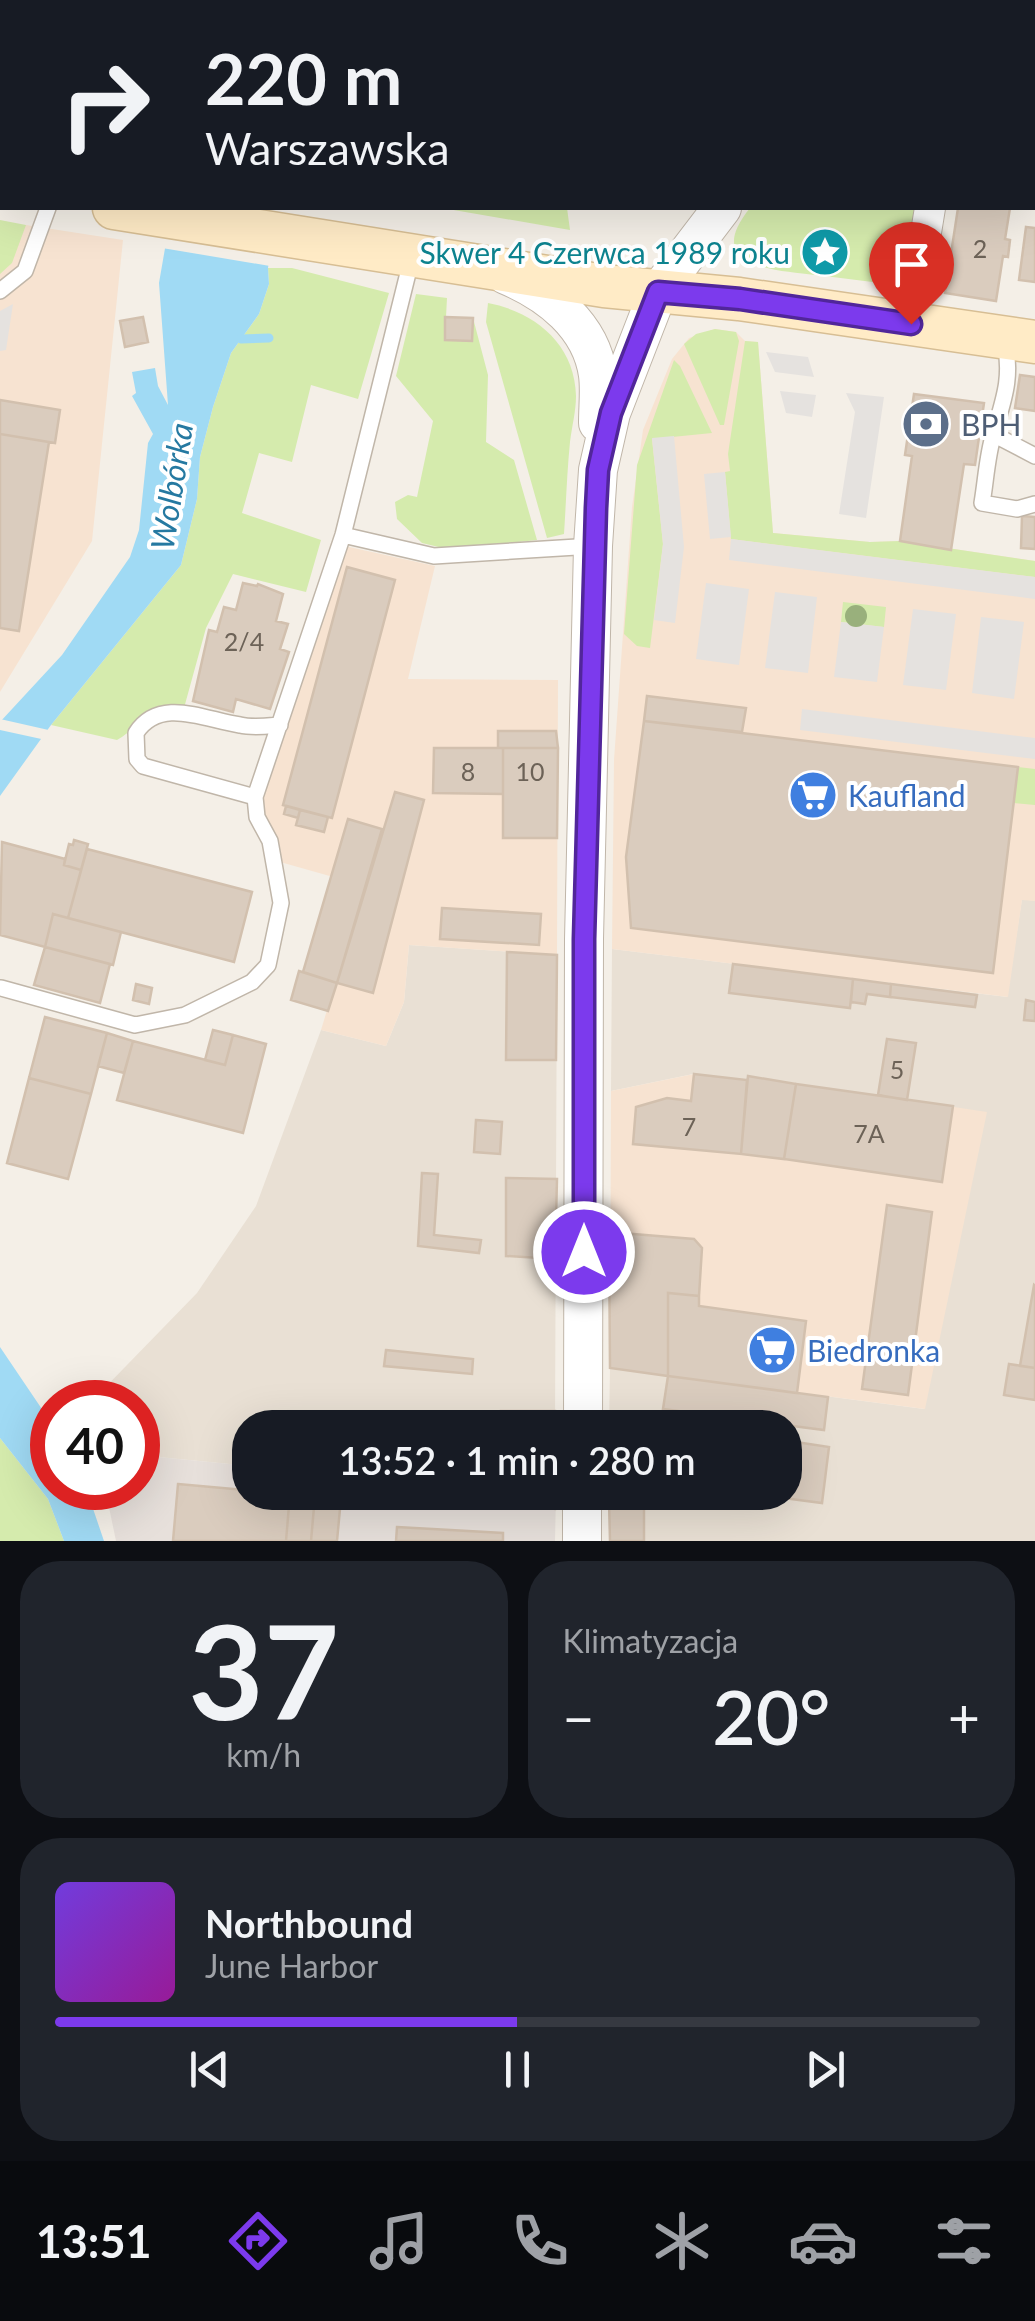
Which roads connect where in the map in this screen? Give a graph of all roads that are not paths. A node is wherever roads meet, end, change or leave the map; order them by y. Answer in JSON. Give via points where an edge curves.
{"nodes":[{"id":1,"x":47,"y":210,"type":"edge"},
{"id":2,"x":720,"y":210,"type":"edge"},
{"id":3,"x":930,"y":210,"type":"edge"},
{"id":4,"x":131,"y":211,"type":"edge"},
{"id":5,"x":412,"y":257,"type":"junction"},
{"id":6,"x":490,"y":269,"type":"junction"},
{"id":7,"x":0,"y":291,"type":"edge"},
{"id":8,"x":658,"y":292,"type":"junction"},
{"id":9,"x":911,"y":324,"type":"junction"},
{"id":10,"x":1020,"y":340,"type":"edge"},
{"id":11,"x":993,"y":434,"type":"junction"},
{"id":12,"x":1035,"y":456,"type":"edge"},
{"id":13,"x":598,"y":470,"type":"junction"},
{"id":14,"x":1035,"y":504,"type":"edge"},
{"id":15,"x":343,"y":535,"type":"junction"},
{"id":16,"x":593,"y":546,"type":"junction"},
{"id":17,"x":280,"y":726,"type":"junction"},
{"id":18,"x":254,"y":797,"type":"junction"},
{"id":19,"x":1,"y":988,"type":"edge"},
{"id":20,"x":583,"y":1410,"type":"edge"},
{"id":21,"x":582,"y":1510,"type":"edge"},
{"id":22,"x":582,"y":1541,"type":"edge"}],
"edges":[{"from":1,"to":7,"type":"lane","via":[[25,271]]},
{"from":2,"to":8,"type":"street"},
{"from":3,"to":9,"type":"street"},
{"from":4,"to":5,"type":"main road"},
{"from":5,"to":6,"type":"main road"},
{"from":5,"to":15,"type":"lane"},
{"from":6,"to":8,"type":"main road"},
{"from":6,"to":13,"type":"street","via":[[552,300],[582,334],[598,374]]},
{"from":8,"to":9,"type":"main road"},
{"from":8,"to":13,"type":"street","via":[[611,413]]},
{"from":9,"to":10,"type":"main road"},
{"from":10,"to":11,"type":"lane"},
{"from":11,"to":12,"type":"lane"},
{"from":11,"to":14,"type":"lane","via":[[982,503],[1016,509]]},
{"from":13,"to":16,"type":"street"},
{"from":15,"to":16,"type":"lane","via":[[434,556]]},
{"from":15,"to":17,"type":"lane"},
{"from":16,"to":20,"type":"street"},
{"from":17,"to":18,"type":"lane"},
{"from":17,"to":18,"type":"lane","via":[[173,711],[154,714],[136,732],[142,766]]},
{"from":18,"to":19,"type":"lane","via":[[281,903],[268,965],[252,982],[185,1015],[135,1024]]},
{"from":21,"to":22,"type":"street"}]}
